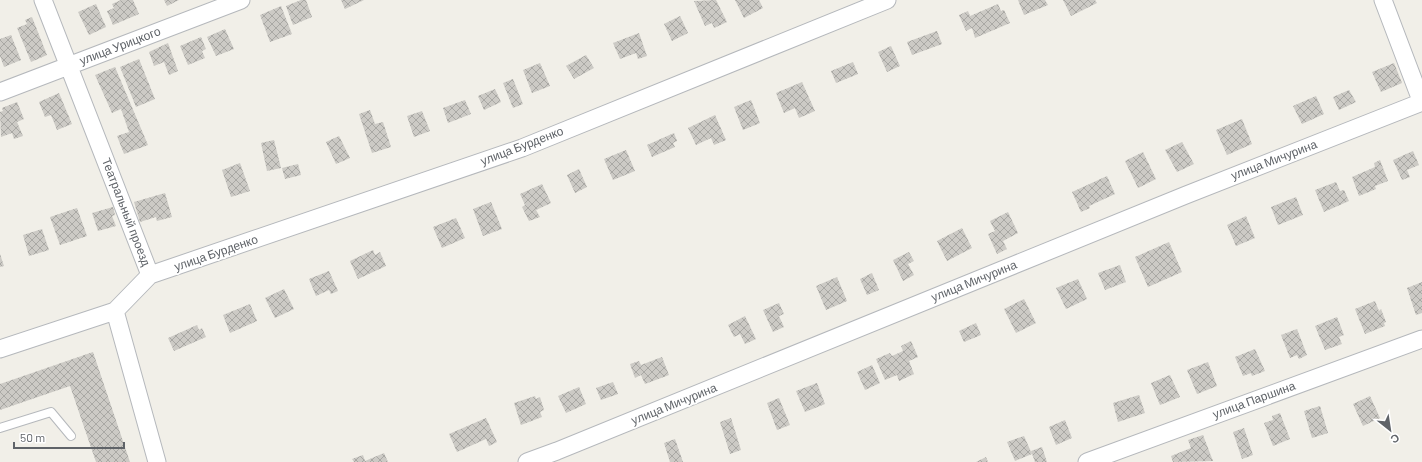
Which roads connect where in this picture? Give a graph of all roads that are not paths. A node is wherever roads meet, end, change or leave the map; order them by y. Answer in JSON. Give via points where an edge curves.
{"nodes":[{"id":1,"x":43,"y":0,"type":"edge"},
{"id":2,"x":241,"y":0,"type":"edge"},
{"id":3,"x":887,"y":0,"type":"edge"},
{"id":4,"x":1383,"y":0,"type":"edge"},
{"id":5,"x":69,"y":65,"type":"junction"},
{"id":6,"x":0,"y":92,"type":"edge"},
{"id":7,"x":1422,"y":103,"type":"edge"},
{"id":8,"x":150,"y":275,"type":"junction"},
{"id":9,"x":115,"y":311,"type":"junction"},
{"id":10,"x":1422,"y":339,"type":"edge"},
{"id":11,"x":0,"y":349,"type":"edge"},
{"id":12,"x":0,"y":428,"type":"edge"},
{"id":13,"x":71,"y":436,"type":"dead end"},
{"id":14,"x":559,"y":457,"type":"edge"},
{"id":15,"x":157,"y":462,"type":"edge"},
{"id":16,"x":527,"y":462,"type":"edge"},
{"id":17,"x":1087,"y":462,"type":"edge"}],
"edges":[{"from":1,"to":5,"type":"street","name":"Театральный проезд"},
{"from":2,"to":5,"type":"street","name":"улица Урицкого"},
{"from":3,"to":8,"type":"street","name":"улица Бурденко","via":[[522,148]]},
{"from":4,"to":7,"type":"street"},
{"from":5,"to":6,"type":"street","name":"улица Урицкого"},
{"from":5,"to":8,"type":"street","name":"Театральный проезд"},
{"from":7,"to":14,"type":"street","name":"улица Мичурина","via":[[1186,195]]},
{"from":8,"to":9,"type":"street","name":"Театральный проезд"},
{"from":9,"to":11,"type":"street"},
{"from":9,"to":15,"type":"street"},
{"from":10,"to":17,"type":"street","name":"улица Паршина"},
{"from":12,"to":13,"type":"lane","via":[[51,412]]},
{"from":14,"to":16,"type":"street","name":"улица Мичурина"}]}
